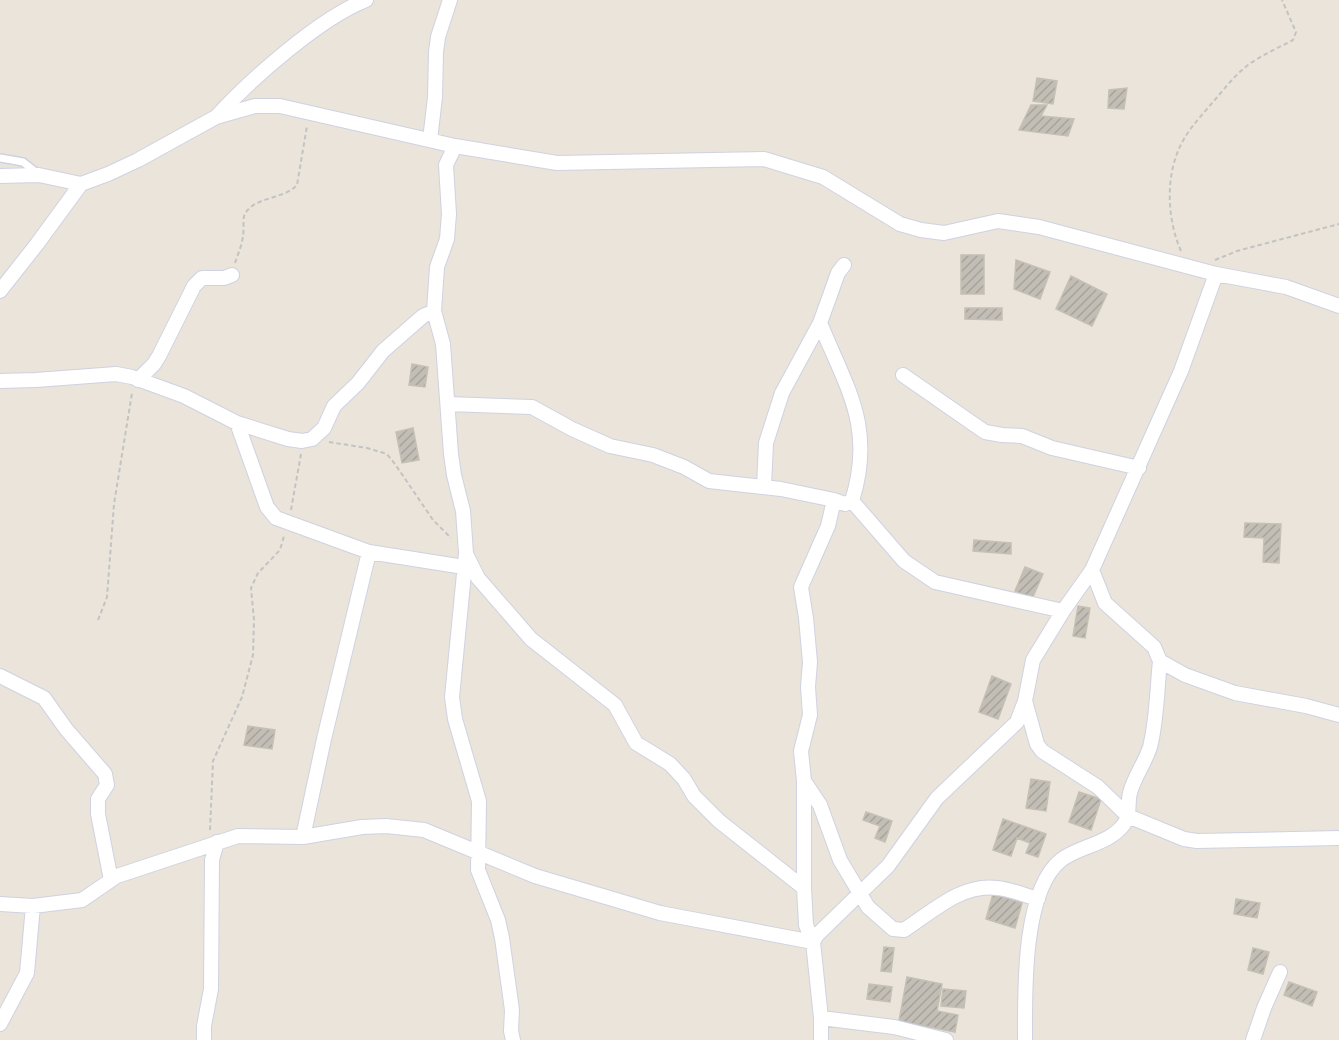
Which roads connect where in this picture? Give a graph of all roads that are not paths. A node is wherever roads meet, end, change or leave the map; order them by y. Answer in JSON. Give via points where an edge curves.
{"nodes":[{"id":1,"x":366,"y":0,"type":"edge"},
{"id":2,"x":450,"y":0,"type":"edge"},
{"id":3,"x":216,"y":117,"type":"junction"},
{"id":4,"x":430,"y":140,"type":"junction"},
{"id":5,"x":454,"y":146,"type":"junction"},
{"id":6,"x":0,"y":158,"type":"edge"},
{"id":7,"x":39,"y":175,"type":"junction"},
{"id":8,"x":0,"y":176,"type":"edge"},
{"id":9,"x":81,"y":184,"type":"junction"},
{"id":10,"x":844,"y":265,"type":"dead end"},
{"id":11,"x":1216,"y":274,"type":"junction"},
{"id":12,"x":232,"y":275,"type":"road end"},
{"id":13,"x":0,"y":291,"type":"edge"},
{"id":14,"x":1339,"y":306,"type":"edge"},
{"id":15,"x":435,"y":311,"type":"junction"},
{"id":16,"x":820,"y":322,"type":"junction"},
{"id":17,"x":903,"y":375,"type":"dead end"},
{"id":18,"x":138,"y":380,"type":"junction"},
{"id":19,"x":0,"y":381,"type":"edge"},
{"id":20,"x":448,"y":404,"type":"junction"},
{"id":21,"x":237,"y":423,"type":"junction"},
{"id":22,"x":1139,"y":468,"type":"junction"},
{"id":23,"x":764,"y":486,"type":"junction"},
{"id":24,"x":834,"y":500,"type":"junction"},
{"id":25,"x":852,"y":501,"type":"junction"},
{"id":26,"x":369,"y":552,"type":"junction"},
{"id":27,"x":465,"y":560,"type":"junction"},
{"id":28,"x":1092,"y":570,"type":"junction"},
{"id":29,"x":1063,"y":610,"type":"junction"},
{"id":30,"x":1160,"y":661,"type":"junction"},
{"id":31,"x":0,"y":676,"type":"edge"},
{"id":32,"x":1025,"y":701,"type":"junction"},
{"id":33,"x":1339,"y":715,"type":"edge"},
{"id":34,"x":804,"y":781,"type":"junction"},
{"id":35,"x":1128,"y":816,"type":"junction"},
{"id":36,"x":303,"y":837,"type":"junction"},
{"id":37,"x":1339,"y":838,"type":"edge"},
{"id":38,"x":214,"y":843,"type":"junction"},
{"id":39,"x":480,"y":853,"type":"junction"},
{"id":40,"x":111,"y":880,"type":"junction"},
{"id":41,"x":804,"y":888,"type":"junction"},
{"id":42,"x":861,"y":892,"type":"junction"},
{"id":43,"x":1038,"y":899,"type":"junction"},
{"id":44,"x":0,"y":904,"type":"edge"},
{"id":45,"x":33,"y":906,"type":"junction"},
{"id":46,"x":813,"y":942,"type":"junction"},
{"id":47,"x":1280,"y":972,"type":"dead end"},
{"id":48,"x":821,"y":1018,"type":"junction"},
{"id":49,"x":0,"y":1024,"type":"edge"},
{"id":50,"x":204,"y":1040,"type":"edge"},
{"id":51,"x":513,"y":1040,"type":"edge"},
{"id":52,"x":821,"y":1040,"type":"edge"},
{"id":53,"x":946,"y":1040,"type":"edge"},
{"id":54,"x":1025,"y":1040,"type":"edge"},
{"id":55,"x":1253,"y":1040,"type":"edge"}],
"edges":[{"from":1,"to":3,"type":"street","via":[[340,13],[293,47],[243,88]]},
{"from":2,"to":4,"type":"street","via":[[437,44]]},
{"from":3,"to":4,"type":"street","via":[[255,106],[280,106]]},
{"from":3,"to":9,"type":"street","via":[[138,160]]},
{"from":4,"to":5,"type":"street"},
{"from":5,"to":11,"type":"street","via":[[557,163],[764,159],[823,177],[900,224],[921,231],[944,233],[998,222],[1039,227]]},
{"from":5,"to":15,"type":"street","via":[[446,165],[449,214],[447,239],[437,267]]},
{"from":6,"to":7,"type":"lane","via":[[23,162]]},
{"from":7,"to":8,"type":"street"},
{"from":7,"to":9,"type":"street"},
{"from":9,"to":13,"type":"street"},
{"from":10,"to":16,"type":"street"},
{"from":11,"to":14,"type":"street","via":[[1286,287]]},
{"from":11,"to":22,"type":"street","via":[[1181,371]]},
{"from":12,"to":18,"type":"street","via":[[202,278],[194,286],[159,356]]},
{"from":15,"to":20,"type":"street","via":[[443,344]]},
{"from":15,"to":21,"type":"street","via":[[423,316],[383,351],[334,406],[324,428],[307,440],[288,439]]},
{"from":16,"to":23,"type":"street","via":[[782,393],[766,443]]},
{"from":16,"to":25,"type":"street","via":[[856,407],[862,455]]},
{"from":17,"to":22,"type":"street","via":[[985,432],[1022,436],[1052,448]]},
{"from":18,"to":19,"type":"street","via":[[116,374]]},
{"from":18,"to":21,"type":"street","via":[[184,396]]},
{"from":20,"to":23,"type":"street","via":[[532,407],[610,446],[653,454],[709,481]]},
{"from":20,"to":27,"type":"street","via":[[453,464],[463,511]]},
{"from":21,"to":26,"type":"street","via":[[267,507],[276,518]]},
{"from":22,"to":28,"type":"street"},
{"from":23,"to":24,"type":"street"},
{"from":24,"to":25,"type":"street","via":[[845,504]]},
{"from":24,"to":34,"type":"street","via":[[828,526],[801,587],[810,662],[810,715],[801,751]]},
{"from":25,"to":29,"type":"street","via":[[904,561],[935,582]]},
{"from":26,"to":27,"type":"street"},
{"from":26,"to":36,"type":"street"},
{"from":27,"to":39,"type":"street","via":[[452,697],[479,801]]},
{"from":27,"to":41,"type":"street","via":[[519,627],[615,705],[636,743],[670,764],[719,821]]},
{"from":28,"to":29,"type":"street"},
{"from":28,"to":30,"type":"street","via":[[1105,603],[1154,646]]},
{"from":29,"to":32,"type":"street","via":[[1034,660]]},
{"from":30,"to":33,"type":"street","via":[[1185,675],[1235,693]]},
{"from":30,"to":35,"type":"street","via":[[1152,738],[1131,790]]},
{"from":31,"to":40,"type":"street","via":[[44,698],[105,774],[98,814]]},
{"from":32,"to":35,"type":"street","via":[[1042,751],[1098,787]]},
{"from":32,"to":42,"type":"street","via":[[1011,729],[937,798],[895,858]]},
{"from":34,"to":41,"type":"street"},
{"from":34,"to":42,"type":"street","via":[[820,805],[840,860]]},
{"from":35,"to":37,"type":"street","via":[[1197,841]]},
{"from":35,"to":43,"type":"street","via":[[1111,836],[1056,865]]},
{"from":36,"to":38,"type":"street","via":[[238,836]]},
{"from":36,"to":39,"type":"street","via":[[386,826],[424,830]]},
{"from":38,"to":40,"type":"street"},
{"from":38,"to":50,"type":"street","via":[[211,989]]},
{"from":39,"to":46,"type":"street","via":[[535,876],[660,913]]},
{"from":39,"to":51,"type":"street","via":[[478,870],[502,938]]},
{"from":40,"to":45,"type":"street","via":[[82,900]]},
{"from":41,"to":46,"type":"street","via":[[806,925]]},
{"from":42,"to":43,"type":"street","via":[[871,911],[886,925],[899,930],[958,894],[980,887]]},
{"from":42,"to":46,"type":"street"},
{"from":43,"to":54,"type":"street","via":[[1031,927]]},
{"from":44,"to":45,"type":"street"},
{"from":45,"to":49,"type":"street","via":[[27,974]]},
{"from":46,"to":48,"type":"street"},
{"from":47,"to":55,"type":"street"},
{"from":48,"to":52,"type":"street"},
{"from":48,"to":53,"type":"street"}]}
